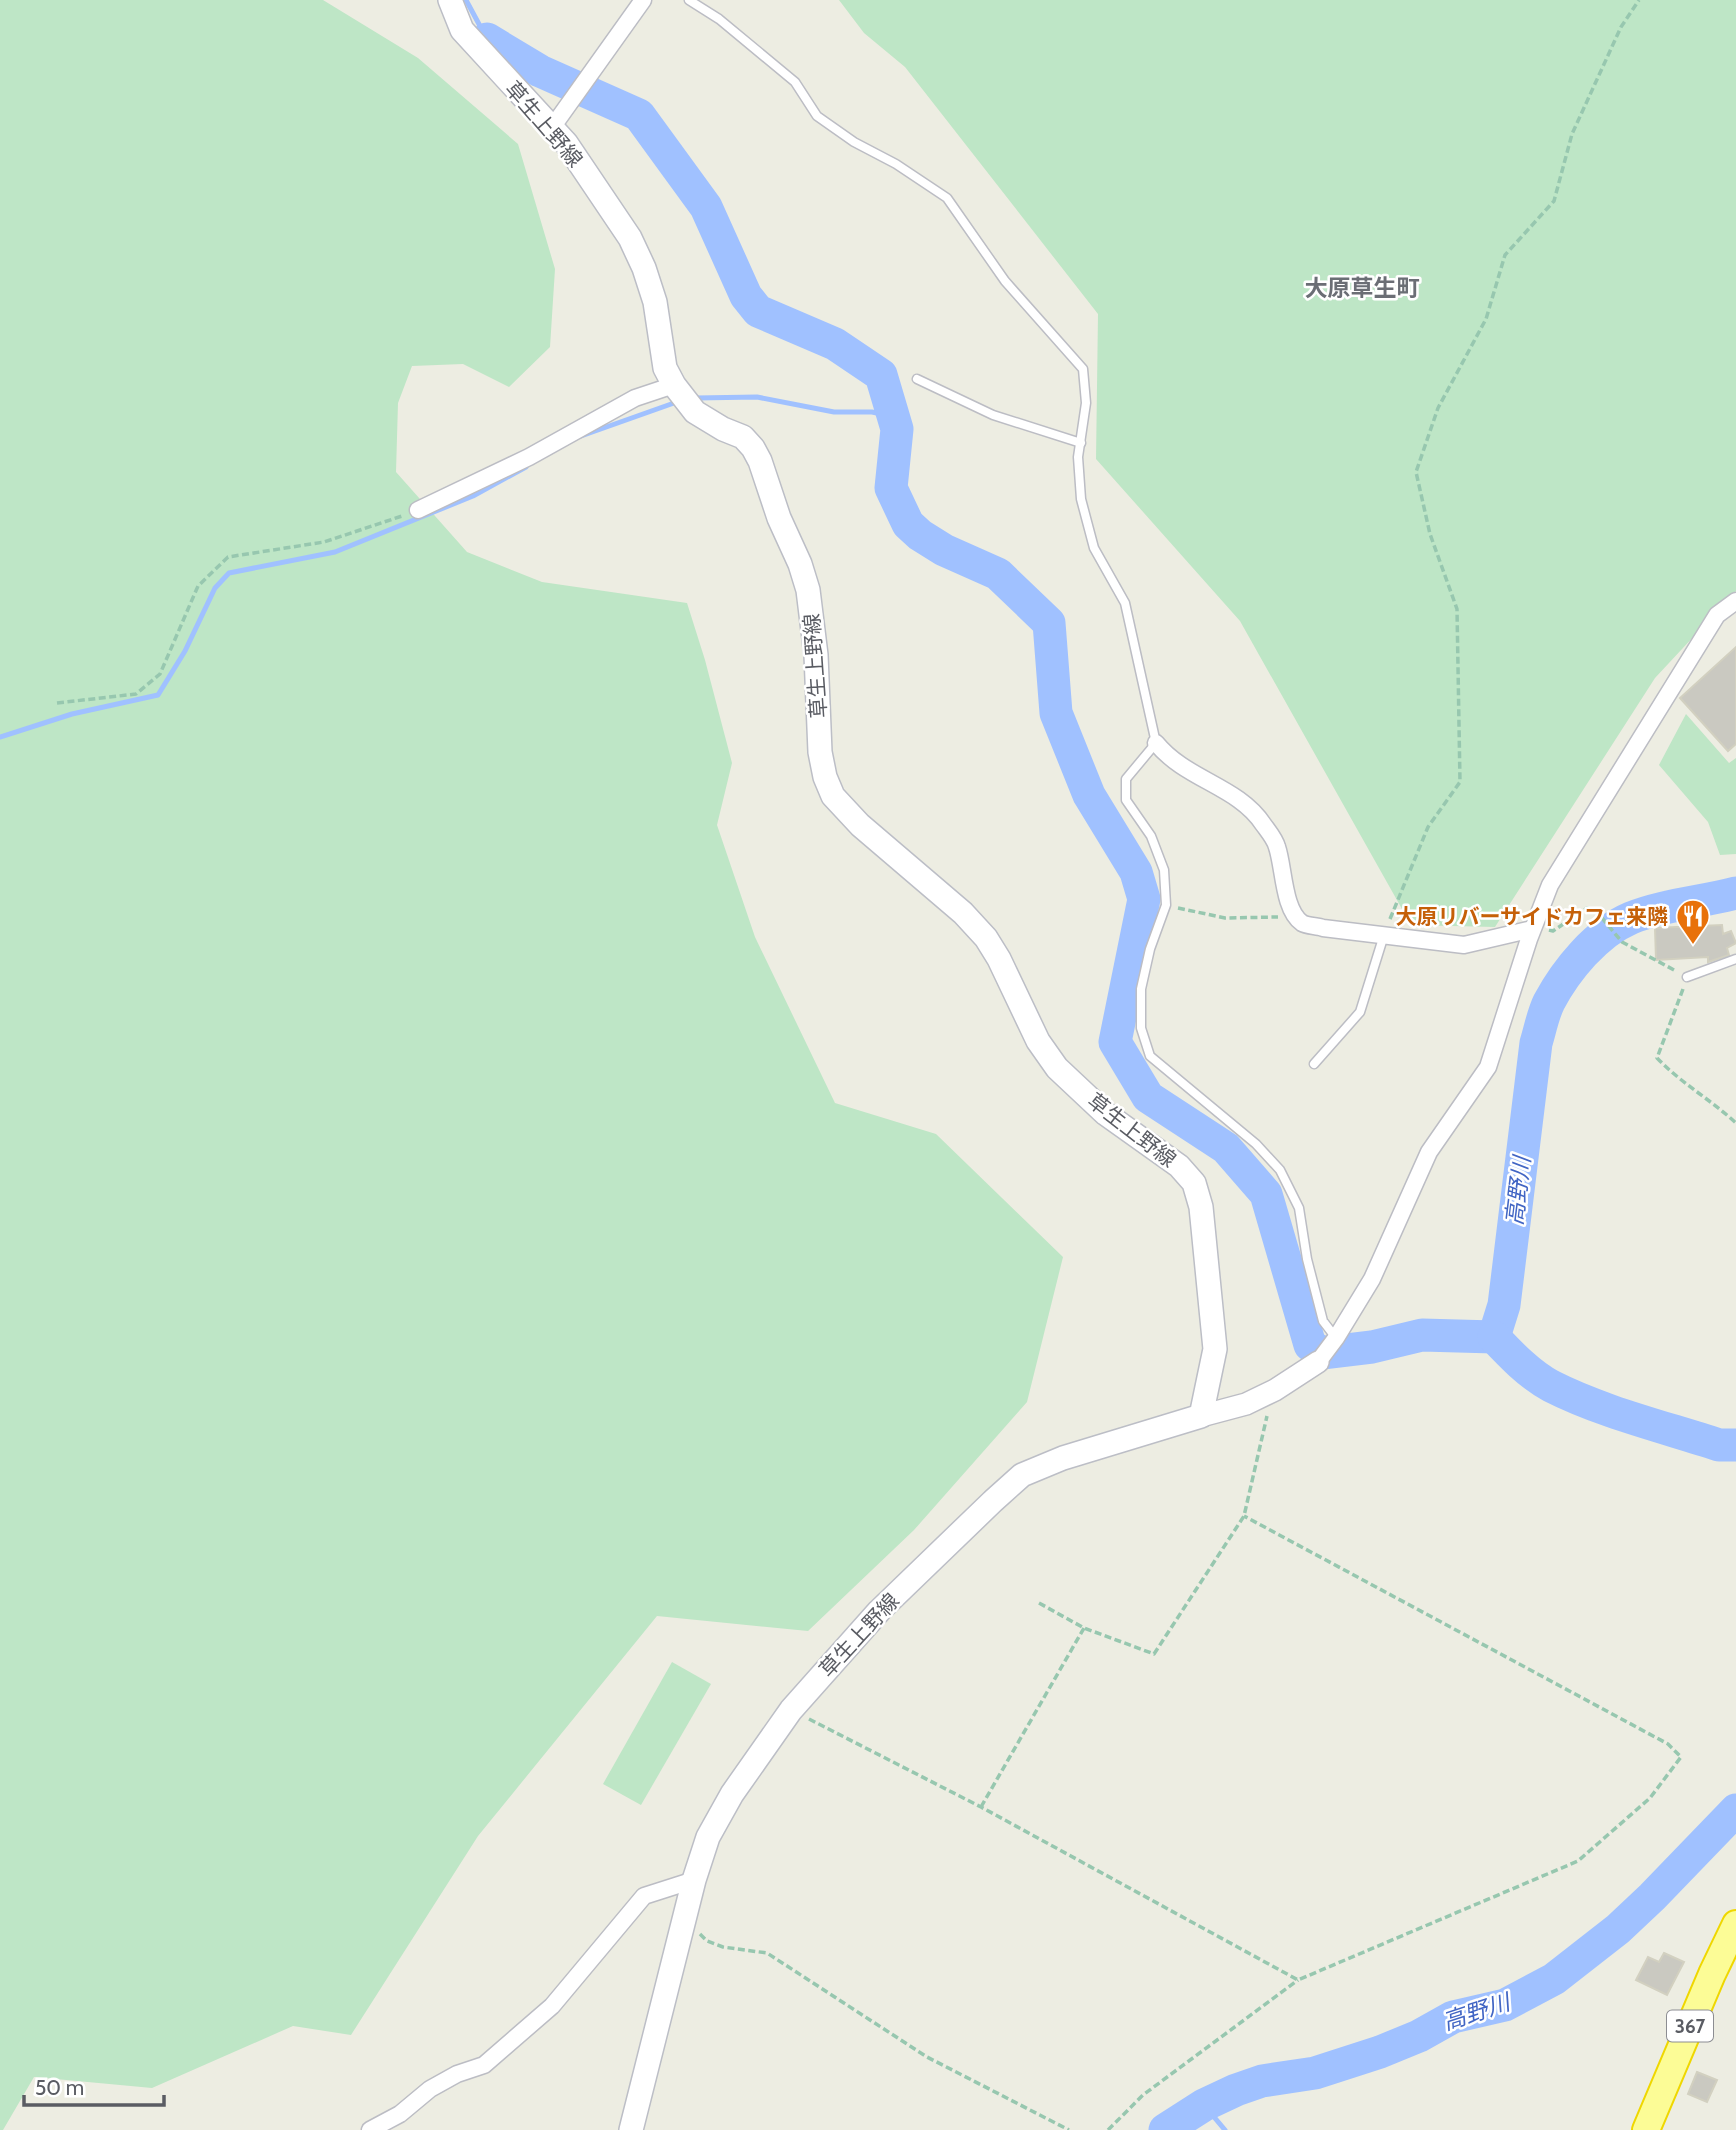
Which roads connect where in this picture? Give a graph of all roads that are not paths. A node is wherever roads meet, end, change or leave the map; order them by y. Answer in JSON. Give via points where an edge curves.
{"nodes":[{"id":1,"x":450,"y":0,"type":"edge"},
{"id":2,"x":643,"y":0,"type":"edge"},
{"id":3,"x":688,"y":0,"type":"edge"},
{"id":4,"x":551,"y":129,"type":"junction"},
{"id":5,"x":917,"y":379,"type":"dead end"},
{"id":6,"x":674,"y":385,"type":"junction"},
{"id":7,"x":1081,"y":443,"type":"junction"},
{"id":8,"x":418,"y":510,"type":"road end"},
{"id":9,"x":1736,"y":601,"type":"edge"},
{"id":10,"x":1156,"y":743,"type":"junction"},
{"id":11,"x":1532,"y":929,"type":"junction"},
{"id":12,"x":1384,"y":935,"type":"junction"},
{"id":13,"x":1736,"y":959,"type":"edge"},
{"id":14,"x":1687,"y":977,"type":"road end"},
{"id":15,"x":1314,"y":1064,"type":"dead end"},
{"id":16,"x":1336,"y":1338,"type":"junction"},
{"id":17,"x":1318,"y":1362,"type":"joint"},
{"id":18,"x":1201,"y":1416,"type":"junction"},
{"id":19,"x":694,"y":1880,"type":"junction"},
{"id":20,"x":1736,"y":1924,"type":"edge"},
{"id":21,"x":375,"y":2129,"type":"edge"},
{"id":22,"x":631,"y":2130,"type":"edge"},
{"id":23,"x":1646,"y":2130,"type":"edge"}],
"edges":[{"from":1,"to":4,"type":"main road","name":"草生上野線","via":[[462,30]]},
{"from":2,"to":4,"type":"street"},
{"from":3,"to":7,"type":"lane","via":[[719,19],[795,82],[817,116],[947,198],[1005,281],[1083,369],[1086,403]]},
{"from":4,"to":6,"type":"main road","name":"草生上野線","via":[[566,143],[630,238],[655,302],[665,368]]},
{"from":5,"to":7,"type":"lane","via":[[993,415]]},
{"from":6,"to":8,"type":"street","via":[[635,398],[529,457]]},
{"from":6,"to":18,"type":"main road","name":"草生上野線","via":[[695,412],[743,437],[753,448],[800,564],[816,655],[820,752],[833,796],[986,938],[1038,1041],[1058,1068],[1106,1114],[1179,1166],[1194,1183],[1201,1207],[1215,1349]]},
{"from":7,"to":10,"type":"lane","via":[[1081,499],[1094,548],[1125,603]]},
{"from":9,"to":11,"type":"street","via":[[1717,615],[1567,855]]},
{"from":10,"to":12,"type":"street","via":[[1168,758],[1235,797],[1258,816],[1277,844],[1290,909],[1302,923]]},
{"from":10,"to":16,"type":"lane","via":[[1126,779],[1126,800],[1151,836],[1164,870],[1166,905],[1141,989],[1141,1028],[1150,1056],[1256,1144],[1280,1170],[1299,1208],[1323,1321]]},
{"from":11,"to":12,"type":"street","via":[[1464,945]]},
{"from":11,"to":16,"type":"street","via":[[1488,1067],[1429,1152],[1372,1279]]},
{"from":12,"to":15,"type":"lane","via":[[1360,1012]]},
{"from":13,"to":14,"type":"lane"},
{"from":16,"to":17,"type":"street"},
{"from":17,"to":18,"type":"street","via":[[1246,1404]]},
{"from":18,"to":19,"type":"main road","name":"草生上野線","via":[[1022,1475],[879,1611],[791,1710],[732,1794],[708,1837]]},
{"from":19,"to":21,"type":"street","via":[[644,1896],[552,2006],[484,2065],[430,2089]]},
{"from":19,"to":22,"type":"main road","name":"草生上野線"},
{"from":20,"to":23,"type":"highway","number":"367"}]}
